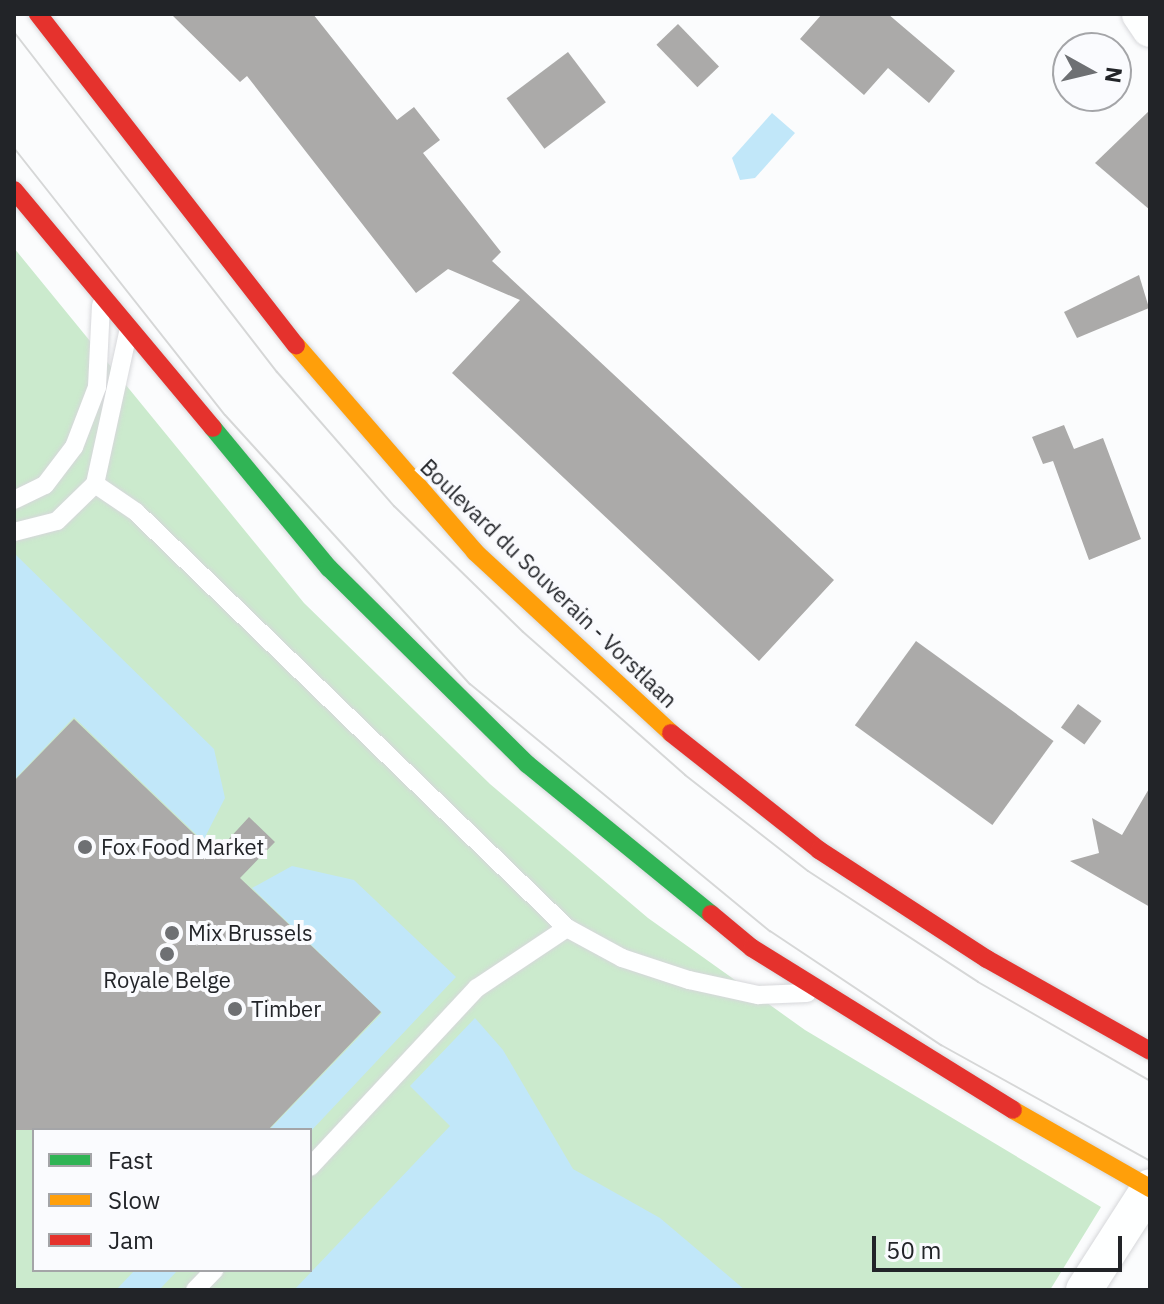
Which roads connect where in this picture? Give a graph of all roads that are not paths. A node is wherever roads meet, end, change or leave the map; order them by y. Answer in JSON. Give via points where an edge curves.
{"nodes":[{"id":1,"x":38,"y":14,"type":"edge"},
{"id":2,"x":1140,"y":14,"type":"edge"},
{"id":3,"x":1150,"y":29,"type":"edge"},
{"id":4,"x":14,"y":190,"type":"edge"},
{"id":5,"x":102,"y":298,"type":"junction"},
{"id":6,"x":128,"y":330,"type":"junction"},
{"id":7,"x":95,"y":484,"type":"junction"},
{"id":8,"x":14,"y":500,"type":"edge"},
{"id":9,"x":14,"y":532,"type":"edge"},
{"id":10,"x":567,"y":928,"type":"junction"},
{"id":11,"x":818,"y":993,"type":"junction"},
{"id":12,"x":1150,"y":1051,"type":"edge"},
{"id":13,"x":312,"y":1165,"type":"edge"},
{"id":14,"x":1150,"y":1188,"type":"edge"},
{"id":15,"x":212,"y":1272,"type":"edge"},
{"id":16,"x":195,"y":1290,"type":"edge"},
{"id":17,"x":1084,"y":1290,"type":"edge"}],
"edges":[{"from":1,"to":12,"type":"main road","name":"Boulevard du Souverain - Vorstlaan","via":[[356,423],[475,552],[603,672],[701,761],[819,850],[987,959]]},
{"from":2,"to":3,"type":"street"},
{"from":4,"to":5,"type":"main road"},
{"from":5,"to":6,"type":"main road"},
{"from":5,"to":8,"type":"lane","via":[[97,387],[74,447],[45,485]]},
{"from":6,"to":7,"type":"lane"},
{"from":6,"to":11,"type":"main road","via":[[266,498],[456,701],[636,857]]},
{"from":7,"to":9,"type":"lane","via":[[57,521]]},
{"from":7,"to":10,"type":"lane","via":[[158,533]]},
{"from":10,"to":11,"type":"lane","via":[[622,958],[689,980],[758,995]]},
{"from":10,"to":13,"type":"lane","via":[[477,988]]},
{"from":11,"to":14,"type":"main road"},
{"from":14,"to":17,"type":"street"},
{"from":15,"to":16,"type":"lane"}]}
